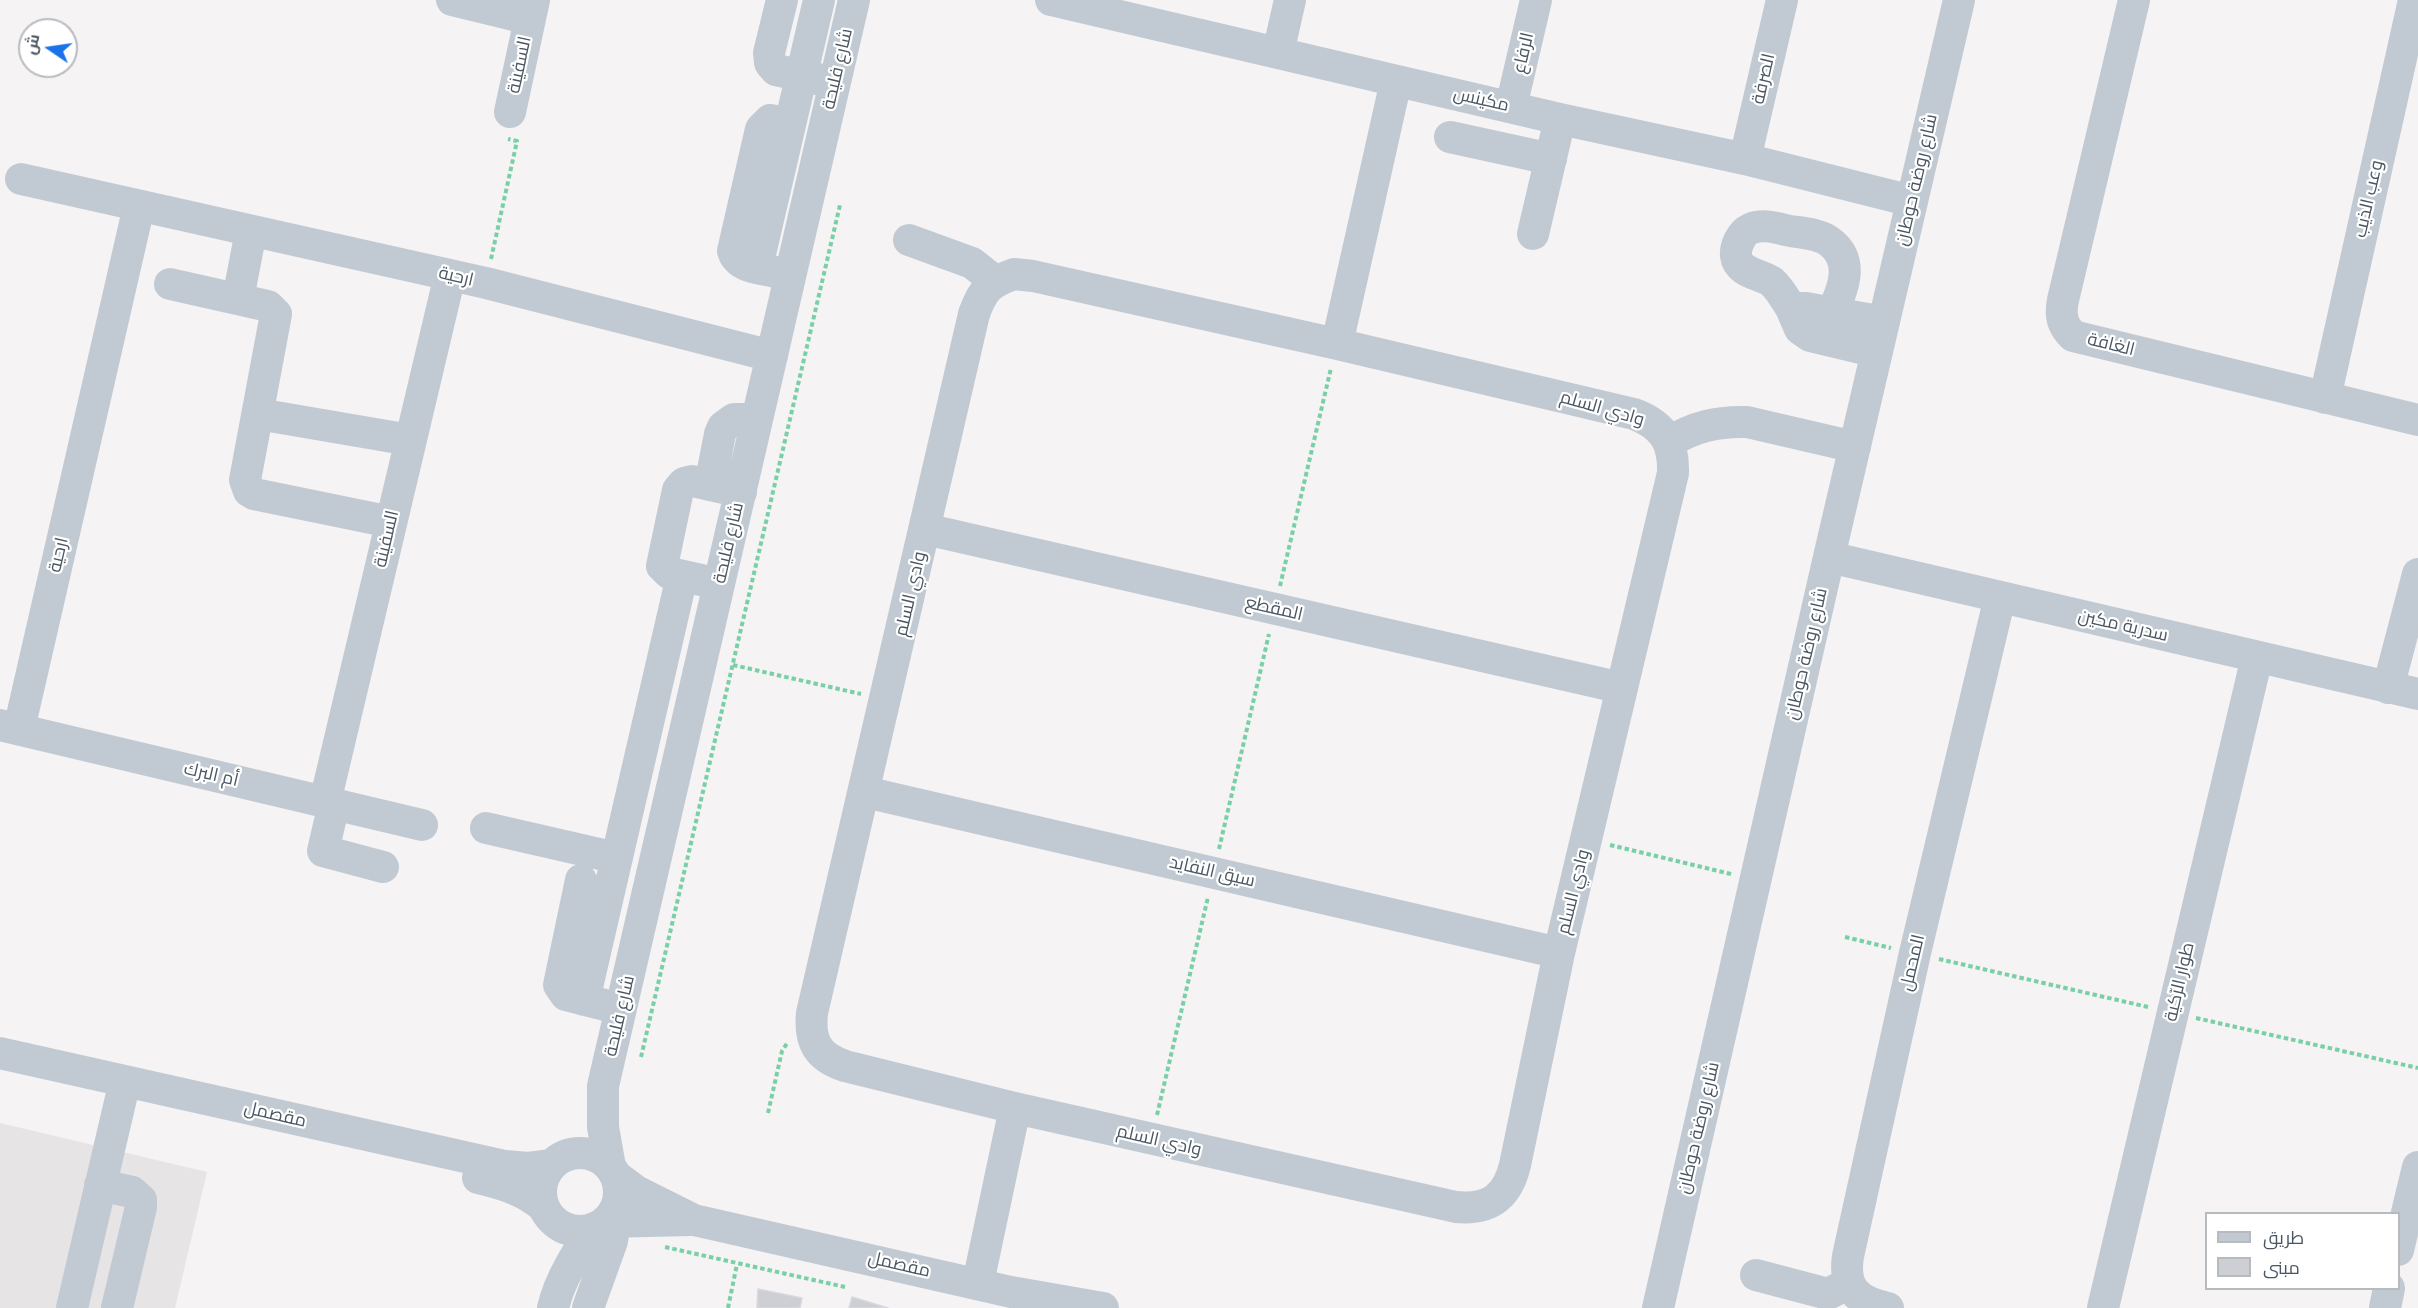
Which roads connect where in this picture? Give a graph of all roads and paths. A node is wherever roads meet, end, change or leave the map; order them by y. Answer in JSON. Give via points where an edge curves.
{"nodes":[{"id":1,"x":452,"y":0,"type":"edge"},
{"id":2,"x":782,"y":0,"type":"edge"},
{"id":3,"x":819,"y":0,"type":"edge"},
{"id":4,"x":854,"y":0,"type":"edge"},
{"id":5,"x":1051,"y":0,"type":"edge"},
{"id":6,"x":1290,"y":0,"type":"edge"},
{"id":7,"x":1536,"y":0,"type":"edge"},
{"id":8,"x":1782,"y":0,"type":"edge"},
{"id":9,"x":1959,"y":0,"type":"edge"},
{"id":10,"x":2134,"y":0,"type":"edge"},
{"id":11,"x":2414,"y":0,"type":"edge"},
{"id":12,"x":532,"y":10,"type":"edge"},
{"id":13,"x":1278,"y":53,"type":"junction"},
{"id":14,"x":801,"y":75,"type":"junction"},
{"id":15,"x":1396,"y":81,"type":"junction"},
{"id":16,"x":835,"y":82,"type":"junction"},
{"id":17,"x":1511,"y":107,"type":"junction"},
{"id":18,"x":510,"y":112,"type":"joint"},
{"id":19,"x":1560,"y":119,"type":"junction"},
{"id":20,"x":1450,"y":137,"type":"dead end"},
{"id":21,"x":1551,"y":159,"type":"junction"},
{"id":22,"x":1745,"y":159,"type":"junction"},
{"id":23,"x":21,"y":179,"type":"dead end"},
{"id":24,"x":1912,"y":201,"type":"junction"},
{"id":25,"x":139,"y":206,"type":"junction"},
{"id":26,"x":840,"y":206,"type":"dead end"},
{"id":27,"x":251,"y":231,"type":"junction"},
{"id":28,"x":1533,"y":234,"type":"dead end"},
{"id":29,"x":909,"y":240,"type":"dead end"},
{"id":30,"x":790,"y":275,"type":"junction"},
{"id":31,"x":450,"y":276,"type":"junction"},
{"id":32,"x":995,"y":281,"type":"junction"},
{"id":33,"x":170,"y":284,"type":"dead end"},
{"id":34,"x":486,"y":284,"type":"junction"},
{"id":35,"x":238,"y":299,"type":"junction"},
{"id":36,"x":1791,"y":308,"type":"junction"},
{"id":37,"x":1832,"y":313,"type":"junction"},
{"id":38,"x":1884,"y":322,"type":"junction"},
{"id":39,"x":1337,"y":344,"type":"junction"},
{"id":40,"x":1877,"y":352,"type":"junction"},
{"id":41,"x":772,"y":356,"type":"junction"},
{"id":42,"x":2325,"y":398,"type":"junction"},
{"id":43,"x":258,"y":414,"type":"junction"},
{"id":44,"x":758,"y":419,"type":"junction"},
{"id":45,"x":2418,"y":420,"type":"edge"},
{"id":46,"x":410,"y":440,"type":"junction"},
{"id":47,"x":1669,"y":442,"type":"junction"},
{"id":48,"x":1855,"y":447,"type":"junction"},
{"id":49,"x":710,"y":485,"type":"junction"},
{"id":50,"x":741,"y":492,"type":"junction"},
{"id":51,"x":392,"y":522,"type":"junction"},
{"id":52,"x":926,"y":529,"type":"junction"},
{"id":53,"x":1829,"y":557,"type":"junction"},
{"id":54,"x":2418,"y":574,"type":"edge"},
{"id":55,"x":682,"y":576,"type":"junction"},
{"id":56,"x":719,"y":584,"type":"junction"},
{"id":57,"x":2000,"y":597,"type":"junction"},
{"id":58,"x":1275,"y":609,"type":"junction"},
{"id":59,"x":2257,"y":657,"type":"junction"},
{"id":60,"x":733,"y":664,"type":"junction"},
{"id":61,"x":658,"y":681,"type":"junction"},
{"id":62,"x":696,"y":688,"type":"junction"},
{"id":63,"x":1622,"y":688,"type":"junction"},
{"id":64,"x":2403,"y":691,"type":"edge"},
{"id":65,"x":886,"y":700,"type":"junction"},
{"id":66,"x":9,"y":727,"type":"edge"},
{"id":67,"x":637,"y":773,"type":"junction"},
{"id":68,"x":674,"y":781,"type":"junction"},
{"id":69,"x":865,"y":792,"type":"junction"},
{"id":70,"x":329,"y":803,"type":"junction"},
{"id":71,"x":422,"y":825,"type":"dead end"},
{"id":72,"x":486,"y":828,"type":"dead end"},
{"id":73,"x":1586,"y":839,"type":"junction"},
{"id":74,"x":616,"y":862,"type":"junction"},
{"id":75,"x":383,"y":867,"type":"dead end"},
{"id":76,"x":1213,"y":873,"type":"junction"},
{"id":77,"x":653,"y":874,"type":"junction"},
{"id":78,"x":582,"y":880,"type":"dead end"},
{"id":79,"x":1755,"y":880,"type":"junction"},
{"id":80,"x":1845,"y":937,"type":"dead end"},
{"id":81,"x":1559,"y":953,"type":"junction"},
{"id":82,"x":1915,"y":953,"type":"junction"},
{"id":83,"x":584,"y":1000,"type":"junction"},
{"id":84,"x":621,"y":1009,"type":"junction"},
{"id":85,"x":2173,"y":1012,"type":"junction"},
{"id":86,"x":810,"y":1027,"type":"junction"},
{"id":87,"x":0,"y":1053,"type":"edge"},
{"id":88,"x":641,"y":1057,"type":"dead end"},
{"id":89,"x":2418,"y":1068,"type":"edge"},
{"id":90,"x":0,"y":1070,"type":"edge"},
{"id":91,"x":603,"y":1086,"type":"junction"},
{"id":92,"x":121,"y":1098,"type":"junction"},
{"id":93,"x":1015,"y":1108,"type":"junction"},
{"id":94,"x":768,"y":1113,"type":"dead end"},
{"id":95,"x":1151,"y":1139,"type":"junction"},
{"id":96,"x":556,"y":1162,"type":"junction"},
{"id":97,"x":2418,"y":1167,"type":"edge"},
{"id":98,"x":100,"y":1185,"type":"junction"},
{"id":99,"x":614,"y":1206,"type":"junction"},
{"id":100,"x":546,"y":1210,"type":"junction"},
{"id":101,"x":694,"y":1220,"type":"junction"},
{"id":102,"x":2400,"y":1242,"type":"edge"},
{"id":103,"x":737,"y":1264,"type":"junction"},
{"id":104,"x":1756,"y":1275,"type":"dead end"},
{"id":105,"x":978,"y":1283,"type":"junction"},
{"id":106,"x":1849,"y":1283,"type":"junction"},
{"id":107,"x":845,"y":1287,"type":"dead end"},
{"id":108,"x":2390,"y":1290,"type":"edge"},
{"id":109,"x":554,"y":1300,"type":"edge"},
{"id":110,"x":72,"y":1308,"type":"edge"},
{"id":111,"x":117,"y":1308,"type":"edge"},
{"id":112,"x":588,"y":1308,"type":"edge"},
{"id":113,"x":728,"y":1308,"type":"edge"},
{"id":114,"x":1103,"y":1308,"type":"edge"},
{"id":115,"x":1658,"y":1308,"type":"edge"},
{"id":116,"x":1888,"y":1308,"type":"edge"},
{"id":117,"x":2103,"y":1308,"type":"edge"},
{"id":118,"x":2385,"y":1308,"type":"edge"}],
"edges":[{"from":1,"to":12,"type":"street","name":"السفينة"},
{"from":2,"to":14,"type":"street","via":[[770,63],[776,70]]},
{"from":3,"to":14,"type":"street"},
{"from":4,"to":16,"type":"street","name":"شارع فليحة"},
{"from":5,"to":13,"type":"street","name":"مكينس"},
{"from":6,"to":13,"type":"street"},
{"from":7,"to":17,"type":"street","name":"الرفاع"},
{"from":8,"to":22,"type":"street","name":"الصرفة"},
{"from":9,"to":24,"type":"street","name":"شارع روضة حوطان"},
{"from":10,"to":42,"type":"street","name":"الغافة","via":[[2063,300],[2064,327],[2073,336]]},
{"from":11,"to":42,"type":"street","name":"وعب الذيب"},
{"from":12,"to":18,"type":"street","name":"السفينة"},
{"from":13,"to":15,"type":"street","name":"مكينس"},
{"from":14,"to":16,"type":"street"},
{"from":14,"to":30,"type":"street","via":[[790,124],[770,120],[761,129],[733,251],[739,261]]},
{"from":15,"to":17,"type":"street","name":"مكينس"},
{"from":15,"to":39,"type":"street"},
{"from":16,"to":30,"type":"street","name":"شارع فليحة"},
{"from":17,"to":19,"type":"street","name":"مكينس"},
{"from":18,"to":34,"type":"path","via":[[505,138],[517,141]]},
{"from":19,"to":21,"type":"street"},
{"from":19,"to":22,"type":"street","name":"مكينس"},
{"from":20,"to":21,"type":"street"},
{"from":21,"to":28,"type":"street"},
{"from":22,"to":24,"type":"street","name":"مكينس"},
{"from":23,"to":25,"type":"street","name":"ارحية"},
{"from":24,"to":38,"type":"street","name":"شارع روضة حوطان"},
{"from":25,"to":27,"type":"street","name":"ارحية"},
{"from":25,"to":66,"type":"street","name":"ارحية"},
{"from":26,"to":60,"type":"path"},
{"from":27,"to":31,"type":"street","name":"ارحية"},
{"from":27,"to":35,"type":"street"},
{"from":29,"to":32,"type":"street","via":[[972,263]]},
{"from":30,"to":41,"type":"street","name":"شارع فليحة"},
{"from":31,"to":34,"type":"street","name":"ارحية"},
{"from":31,"to":46,"type":"street","name":"السفينة"},
{"from":32,"to":39,"type":"street","name":"وادي السلم","via":[[1014,274],[1033,276]]},
{"from":32,"to":52,"type":"street","name":"وادي السلم","via":[[981,295],[974,314]]},
{"from":33,"to":35,"type":"street"},
{"from":34,"to":41,"type":"street","name":"ارحية"},
{"from":35,"to":43,"type":"street","via":[[268,306],[276,314]]},
{"from":36,"to":37,"type":"street"},
{"from":36,"to":37,"type":"street","via":[[1770,281],[1738,264],[1737,244],[1747,230],[1761,225],[1829,241],[1840,254],[1846,272]]},
{"from":36,"to":40,"type":"street","via":[[1800,329],[1810,336]]},
{"from":37,"to":38,"type":"street"},
{"from":38,"to":40,"type":"street","name":"شارع روضة حوطان"},
{"from":39,"to":47,"type":"street","name":"وادي السلم","via":[[1634,414],[1648,419]]},
{"from":39,"to":58,"type":"path"},
{"from":40,"to":48,"type":"street","name":"شارع روضة حوطان"},
{"from":41,"to":44,"type":"street","name":"شارع فليحة"},
{"from":42,"to":45,"type":"street","name":"الغافة"},
{"from":43,"to":46,"type":"street"},
{"from":43,"to":51,"type":"street","via":[[245,480],[249,491]]},
{"from":44,"to":49,"type":"street","via":[[734,418],[723,427]]},
{"from":44,"to":50,"type":"street","name":"شارع فليحة"},
{"from":46,"to":51,"type":"street","name":"السفينة"},
{"from":47,"to":48,"type":"street","via":[[1698,427],[1747,422]]},
{"from":47,"to":63,"type":"street","name":"وادي السلم","via":[[1674,457],[1673,473]]},
{"from":48,"to":53,"type":"street","name":"شارع روضة حوطان"},
{"from":49,"to":50,"type":"street"},
{"from":49,"to":55,"type":"street","via":[[688,481],[678,490],[662,560],[665,570]]},
{"from":50,"to":56,"type":"street","name":"شارع فليحة"},
{"from":51,"to":70,"type":"street","name":"السفينة"},
{"from":52,"to":58,"type":"street","name":"المقطع"},
{"from":52,"to":65,"type":"street","name":"وادي السلم"},
{"from":53,"to":57,"type":"street","name":"سدرية مكين"},
{"from":53,"to":79,"type":"street","name":"شارع روضة حوطان"},
{"from":54,"to":64,"type":"street"},
{"from":55,"to":56,"type":"street"},
{"from":55,"to":61,"type":"street"},
{"from":56,"to":62,"type":"street","name":"شارع فليحة"},
{"from":57,"to":59,"type":"street","name":"سدرية مكين"},
{"from":57,"to":82,"type":"street","name":"المحمل"},
{"from":58,"to":63,"type":"street","name":"المقطع"},
{"from":58,"to":76,"type":"path"},
{"from":59,"to":64,"type":"street","name":"سدرية مكين"},
{"from":59,"to":85,"type":"street","name":"طوار الرّكية"},
{"from":60,"to":65,"type":"path"},
{"from":60,"to":88,"type":"path"},
{"from":61,"to":62,"type":"street"},
{"from":61,"to":67,"type":"street"},
{"from":62,"to":68,"type":"street","name":"شارع فليحة"},
{"from":63,"to":73,"type":"street","name":"وادي السلم"},
{"from":65,"to":69,"type":"street","name":"وادي السلم"},
{"from":66,"to":70,"type":"street","name":"أم البرك"},
{"from":67,"to":68,"type":"street"},
{"from":67,"to":74,"type":"street"},
{"from":68,"to":77,"type":"street","name":"شارع فليحة"},
{"from":69,"to":76,"type":"street","name":"سيق النفايد"},
{"from":69,"to":86,"type":"street","name":"وادي السلم"},
{"from":70,"to":71,"type":"street","name":"أم البرك"},
{"from":70,"to":75,"type":"street","name":"السفينة","via":[[323,852]]},
{"from":72,"to":74,"type":"street"},
{"from":73,"to":79,"type":"path"},
{"from":73,"to":81,"type":"street","name":"وادي السلم"},
{"from":74,"to":77,"type":"street"},
{"from":74,"to":83,"type":"street"},
{"from":76,"to":81,"type":"street","name":"سيق النفايد"},
{"from":76,"to":95,"type":"path"},
{"from":77,"to":84,"type":"street","name":"شارع فليحة"},
{"from":78,"to":83,"type":"street","via":[[558,981],[562,993]]},
{"from":79,"to":115,"type":"street","name":"شارع روضة حوطان"},
{"from":80,"to":82,"type":"path"},
{"from":81,"to":95,"type":"street","name":"وادي السلم","via":[[1511,1181],[1488,1204],[1472,1209],[1456,1207]]},
{"from":82,"to":85,"type":"path"},
{"from":82,"to":106,"type":"street","name":"المحمل","via":[[1848,1256]]},
{"from":83,"to":84,"type":"street"},
{"from":84,"to":91,"type":"street","name":"شارع فليحة"},
{"from":85,"to":89,"type":"path"},
{"from":85,"to":117,"type":"street","name":"طوار الرّكية"},
{"from":86,"to":93,"type":"street","name":"وادي السلم","via":[[813,1041],[832,1062]]},
{"from":86,"to":94,"type":"path","via":[[789,1040],[782,1051]]},
{"from":87,"to":96,"type":"street","name":"مقصمل","via":[[505,1166],[528,1168]]},
{"from":90,"to":92,"type":"street","name":"مقصمل"},
{"from":91,"to":96,"type":"street","name":"شارع فليحة","via":[[584,1123]]},
{"from":91,"to":99,"type":"street","name":"شارع فليحة","via":[[603,1127]]},
{"from":92,"to":98,"type":"street"},
{"from":92,"to":100,"type":"street","name":"مقصمل","via":[[501,1183],[524,1192]]},
{"from":93,"to":95,"type":"street","name":"وادي السلم"},
{"from":93,"to":105,"type":"street"},
{"from":96,"to":99,"type":"street","via":[[581,1153],[602,1159]]},
{"from":96,"to":100,"type":"street","via":[[542,1185]]},
{"from":97,"to":102,"type":"street"},
{"from":98,"to":110,"type":"street"},
{"from":98,"to":111,"type":"street","via":[[132,1192],[141,1200]]},
{"from":99,"to":100,"type":"street","via":[[574,1231],[564,1228]]},
{"from":99,"to":101,"type":"street","name":"مقصمل","via":[[672,1222]]},
{"from":99,"to":101,"type":"street","name":"مقصمل","via":[[636,1191]]},
{"from":99,"to":103,"type":"path","via":[[657,1244]]},
{"from":99,"to":109,"type":"street","via":[[573,1260]]},
{"from":99,"to":112,"type":"street","via":[[612,1241]]},
{"from":100,"to":109,"type":"street"},
{"from":101,"to":105,"type":"street","name":"مقصمل"},
{"from":103,"to":107,"type":"path"},
{"from":103,"to":113,"type":"path"},
{"from":104,"to":106,"type":"street","via":[[1828,1294]]},
{"from":105,"to":114,"type":"street","name":"مقصمل"},
{"from":106,"to":116,"type":"street","via":[[1867,1303]]},
{"from":108,"to":118,"type":"street"}]}
